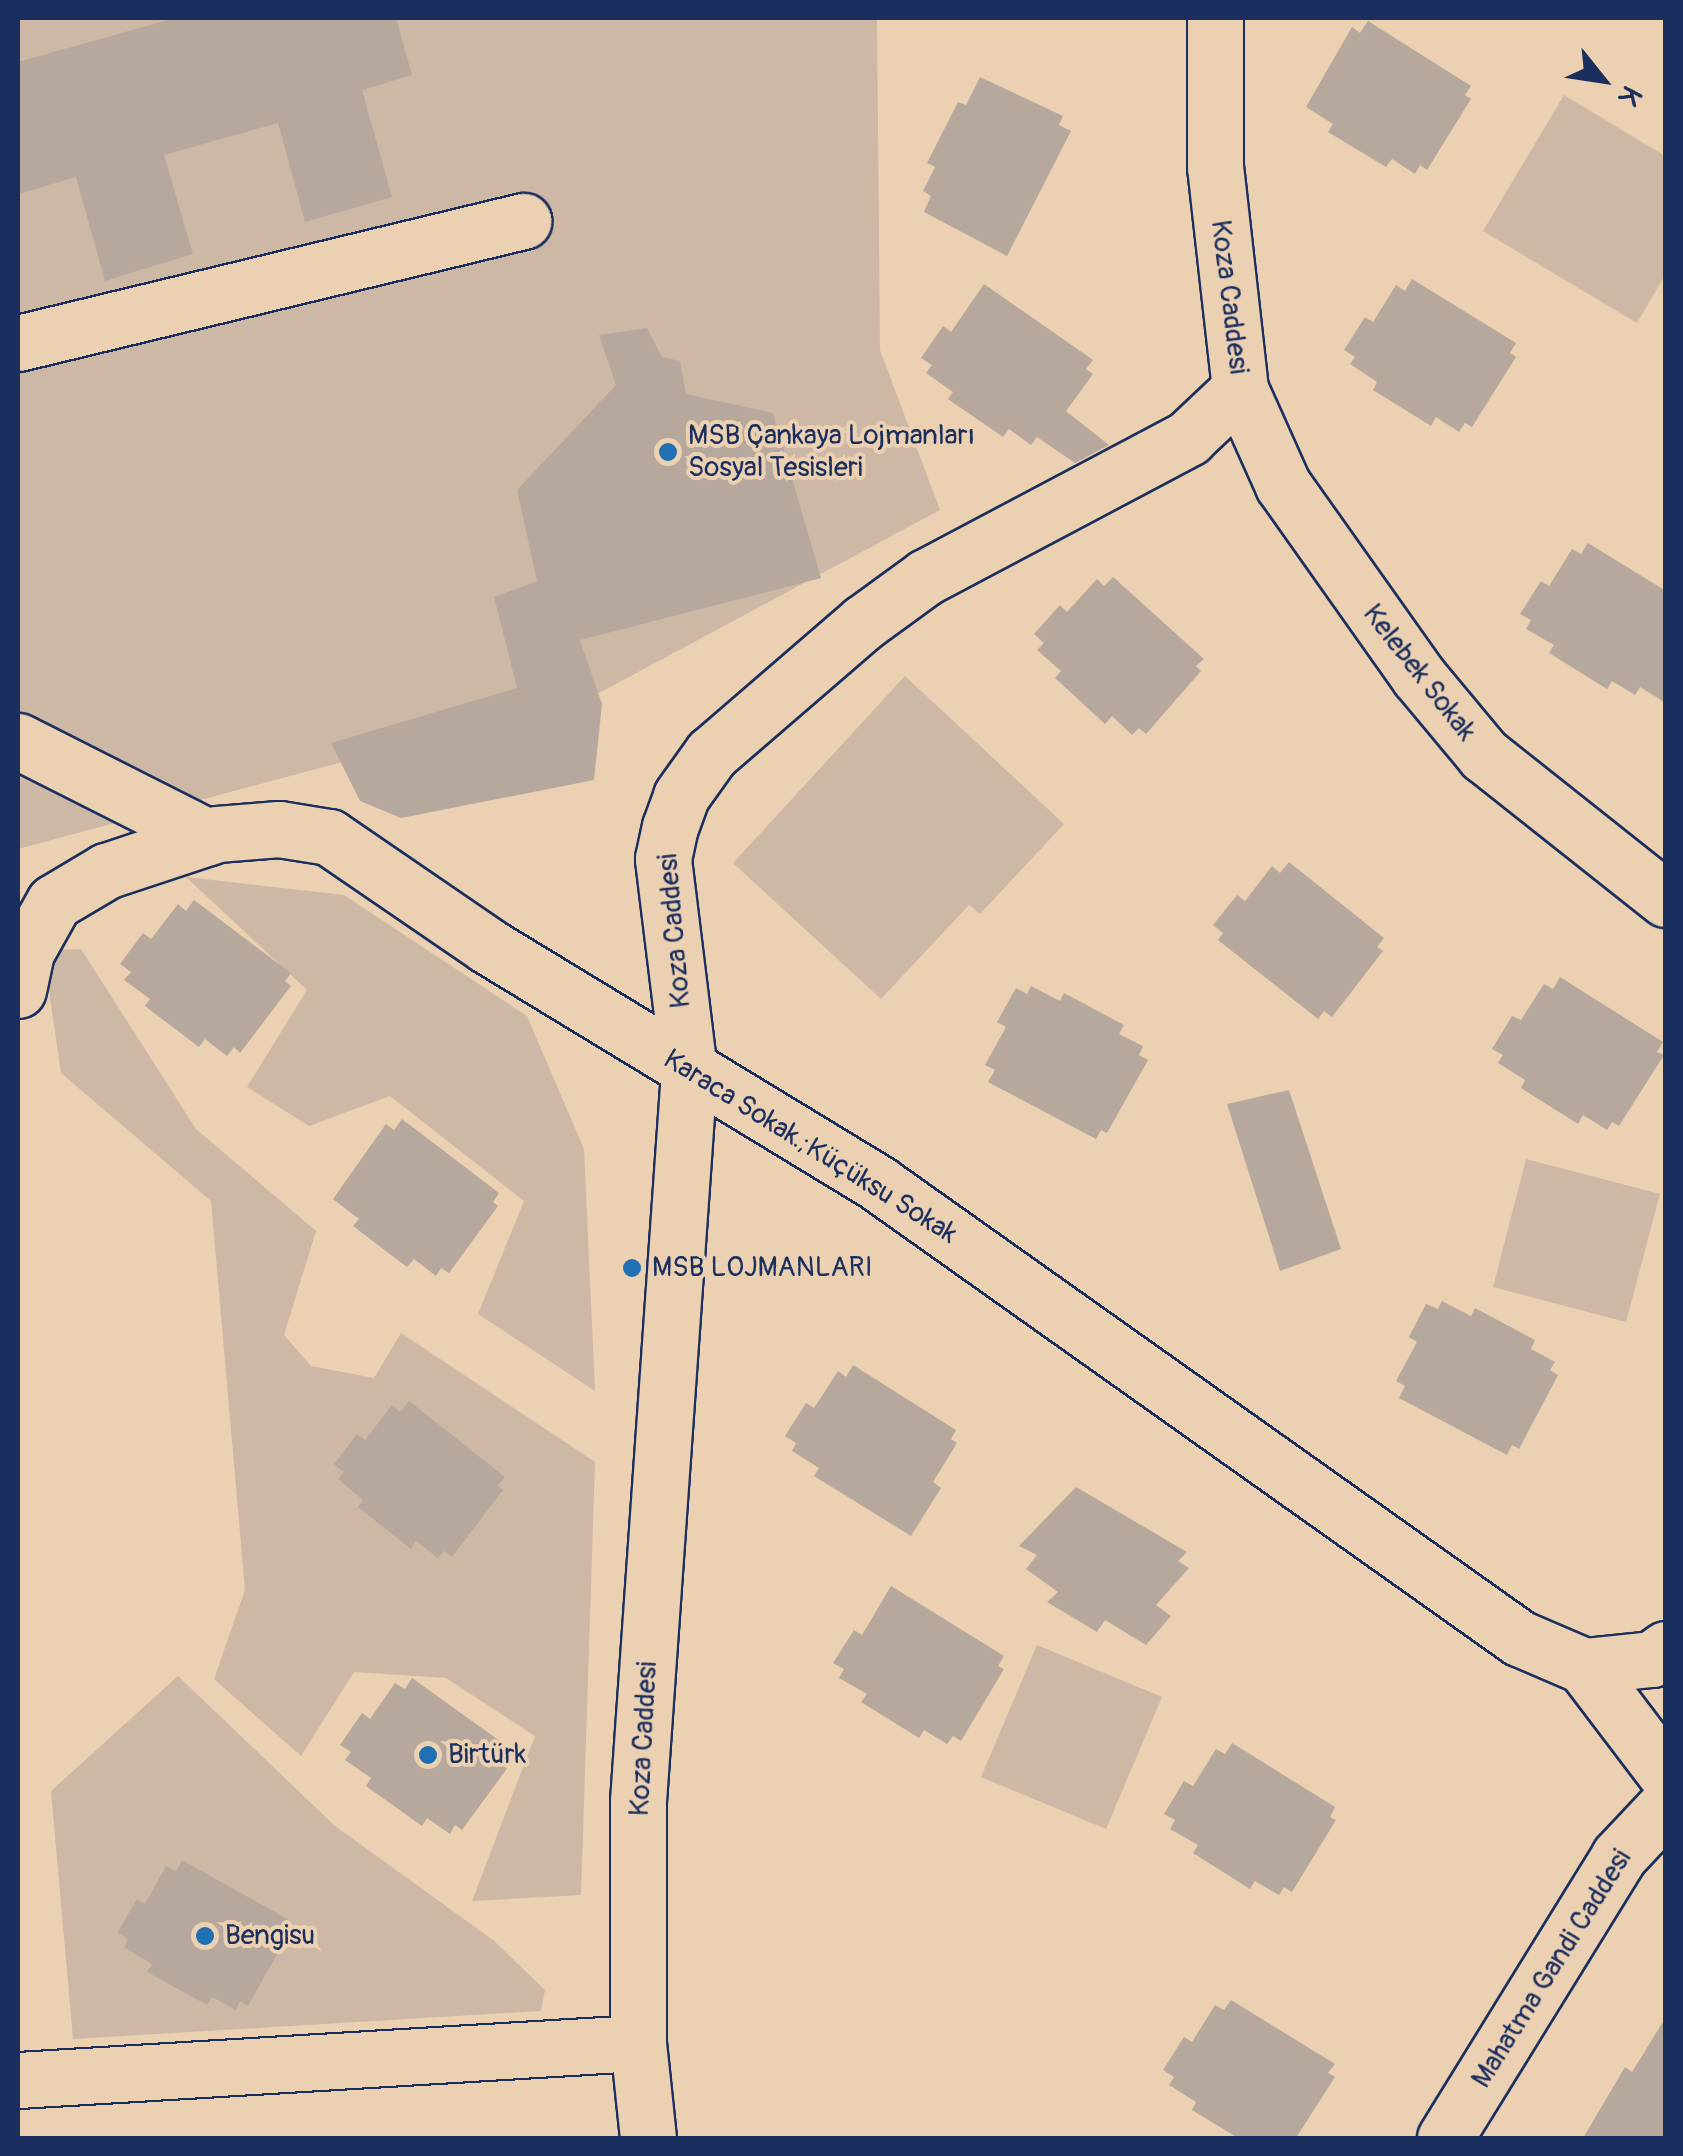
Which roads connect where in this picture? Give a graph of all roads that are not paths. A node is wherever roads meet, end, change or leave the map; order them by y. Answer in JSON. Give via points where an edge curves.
{"nodes":[{"id":1,"x":1215,"y":18,"type":"edge"},
{"id":2,"x":523,"y":221,"type":"dead end"},
{"id":3,"x":18,"y":342,"type":"edge"},
{"id":4,"x":1240,"y":389,"type":"junction"},
{"id":5,"x":18,"y":741,"type":"edge"},
{"id":6,"x":208,"y":837,"type":"junction"},
{"id":7,"x":1666,"y":899,"type":"edge"},
{"id":8,"x":18,"y":990,"type":"edge"},
{"id":9,"x":689,"y":1071,"type":"junction"},
{"id":10,"x":1666,"y":1649,"type":"edge"},
{"id":11,"x":1584,"y":1666,"type":"junction"},
{"id":12,"x":1666,"y":1774,"type":"edge"},
{"id":13,"x":1666,"y":1806,"type":"edge"},
{"id":14,"x":638,"y":2043,"type":"junction"},
{"id":15,"x":18,"y":2080,"type":"edge"},
{"id":16,"x":648,"y":2138,"type":"edge"},
{"id":17,"x":1445,"y":2138,"type":"edge"}],
"edges":[{"from":1,"to":4,"type":"street","name":"Koza Caddesi","via":[[1214,167]]},
{"from":2,"to":3,"type":"street"},
{"from":4,"to":7,"type":"street","name":"Kelebek Sokak","via":[[1283,485],[1357,594],[1484,755]]},
{"from":4,"to":9,"type":"street","name":"Koza Caddesi","via":[[1188,438],[926,577],[804,668],[711,754],[681,796],[663,859]]},
{"from":5,"to":6,"type":"street"},
{"from":6,"to":8,"type":"street","name":"Karaca Sokak.;Küçüksu Sokak","via":[[106,871],[54,902],[26,952]]},
{"from":6,"to":9,"type":"street","name":"Karaca Sokak.;Küçüksu Sokak","via":[[279,829],[329,837]]},
{"from":9,"to":11,"type":"street","name":"Karaca Sokak.;Küçüksu Sokak","via":[[879,1184],[1519,1638]]},
{"from":9,"to":14,"type":"street","name":"Koza Caddesi","via":[[638,1802]]},
{"from":10,"to":11,"type":"street","name":"Karaca Sokak.;Küçüksu Sokak","via":[[1652,1659]]},
{"from":11,"to":12,"type":"street"},
{"from":13,"to":17,"type":"street","name":"Mahatma Gandi Caddesi","via":[[1619,1856]]},
{"from":14,"to":15,"type":"street"},
{"from":14,"to":16,"type":"street","name":"Koza Caddesi"}]}
